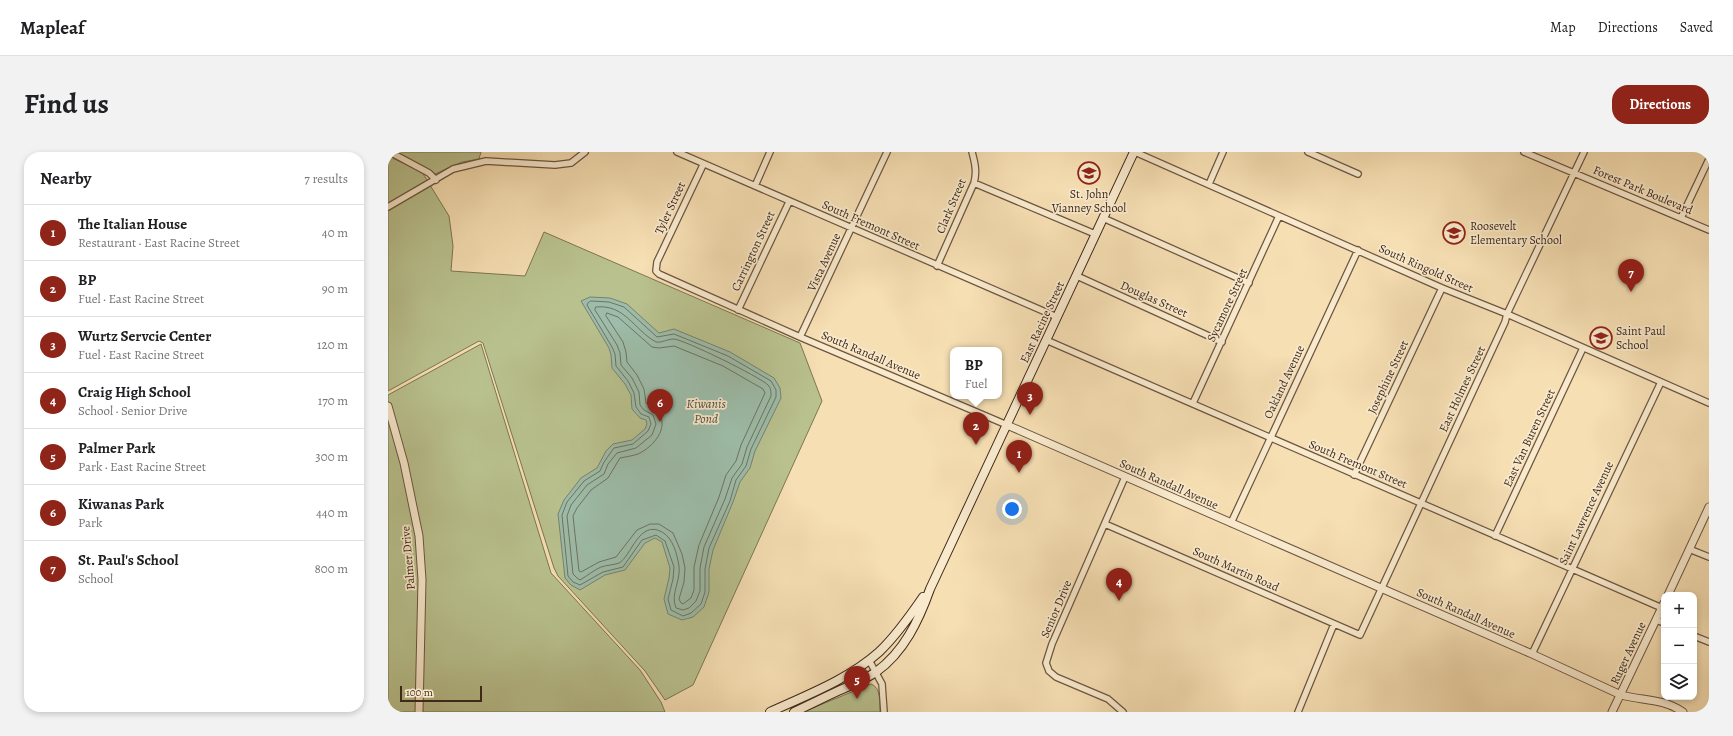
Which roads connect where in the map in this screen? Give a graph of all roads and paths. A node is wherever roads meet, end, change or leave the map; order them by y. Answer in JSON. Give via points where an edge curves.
{"nodes":[{"id":1,"x":390,"y":152,"type":"edge"},
{"id":2,"x":584,"y":152,"type":"edge"},
{"id":3,"x":677,"y":152,"type":"edge"},
{"id":4,"x":770,"y":152,"type":"edge"},
{"id":5,"x":887,"y":152,"type":"edge"},
{"id":6,"x":972,"y":152,"type":"edge"},
{"id":7,"x":1134,"y":152,"type":"edge"},
{"id":8,"x":1223,"y":152,"type":"edge"},
{"id":9,"x":1308,"y":152,"type":"edge"},
{"id":10,"x":1524,"y":152,"type":"edge"},
{"id":11,"x":1584,"y":152,"type":"edge"},
{"id":12,"x":1709,"y":159,"type":"edge"},
{"id":13,"x":703,"y":165,"type":"junction"},
{"id":14,"x":1574,"y":173,"type":"junction"},
{"id":15,"x":1358,"y":174,"type":"dead end"},
{"id":16,"x":436,"y":180,"type":"junction"},
{"id":17,"x":974,"y":182,"type":"junction"},
{"id":18,"x":1209,"y":184,"type":"junction"},
{"id":19,"x":754,"y":186,"type":"junction"},
{"id":20,"x":789,"y":202,"type":"junction"},
{"id":21,"x":388,"y":207,"type":"edge"},
{"id":22,"x":1280,"y":216,"type":"junction"},
{"id":23,"x":1103,"y":218,"type":"junction"},
{"id":24,"x":1681,"y":218,"type":"junction"},
{"id":25,"x":852,"y":228,"type":"junction"},
{"id":26,"x":1709,"y":230,"type":"edge"},
{"id":27,"x":1096,"y":234,"type":"junction"},
{"id":28,"x":1358,"y":250,"type":"junction"},
{"id":29,"x":657,"y":262,"type":"joint"},
{"id":30,"x":937,"y":266,"type":"junction"},
{"id":31,"x":1077,"y":276,"type":"junction"},
{"id":32,"x":1249,"y":283,"type":"junction"},
{"id":33,"x":1442,"y":288,"type":"junction"},
{"id":34,"x":738,"y":310,"type":"junction"},
{"id":35,"x":1507,"y":314,"type":"junction"},
{"id":36,"x":1057,"y":316,"type":"junction"},
{"id":37,"x":800,"y":337,"type":"junction"},
{"id":38,"x":1046,"y":340,"type":"junction"},
{"id":39,"x":1222,"y":342,"type":"junction"},
{"id":40,"x":1584,"y":348,"type":"junction"},
{"id":41,"x":1661,"y":382,"type":"junction"},
{"id":42,"x":1193,"y":403,"type":"junction"},
{"id":43,"x":1709,"y":403,"type":"edge"},
{"id":44,"x":388,"y":406,"type":"edge"},
{"id":45,"x":1007,"y":425,"type":"junction"},
{"id":46,"x":1270,"y":438,"type":"junction"},
{"id":47,"x":1354,"y":475,"type":"junction"},
{"id":48,"x":1125,"y":477,"type":"junction"},
{"id":49,"x":1420,"y":503,"type":"junction"},
{"id":50,"x":1709,"y":507,"type":"edge"},
{"id":51,"x":1230,"y":523,"type":"junction"},
{"id":52,"x":1105,"y":524,"type":"junction"},
{"id":53,"x":1495,"y":536,"type":"junction"},
{"id":54,"x":1689,"y":549,"type":"junction"},
{"id":55,"x":1709,"y":557,"type":"edge"},
{"id":56,"x":1572,"y":569,"type":"junction"},
{"id":57,"x":930,"y":588,"type":"junction"},
{"id":58,"x":1380,"y":588,"type":"junction"},
{"id":59,"x":1669,"y":592,"type":"edge"},
{"id":60,"x":1661,"y":605,"type":"edge"},
{"id":61,"x":1661,"y":610,"type":"edge"},
{"id":62,"x":1656,"y":620,"type":"junction"},
{"id":63,"x":1661,"y":622,"type":"edge"},
{"id":64,"x":1334,"y":624,"type":"junction"},
{"id":65,"x":1360,"y":635,"type":"joint"},
{"id":66,"x":1697,"y":637,"type":"edge"},
{"id":67,"x":1709,"y":642,"type":"edge"},
{"id":68,"x":1532,"y":654,"type":"junction"},
{"id":69,"x":870,"y":660,"type":"junction"},
{"id":70,"x":877,"y":672,"type":"junction"},
{"id":71,"x":1620,"y":695,"type":"junction"},
{"id":72,"x":419,"y":712,"type":"edge"},
{"id":73,"x":770,"y":712,"type":"edge"},
{"id":74,"x":794,"y":712,"type":"edge"},
{"id":75,"x":884,"y":712,"type":"edge"},
{"id":76,"x":1123,"y":712,"type":"edge"},
{"id":77,"x":1298,"y":712,"type":"edge"},
{"id":78,"x":1612,"y":712,"type":"edge"},
{"id":79,"x":1683,"y":712,"type":"edge"}],
"edges":[{"from":1,"to":16,"type":"street","via":[[429,173]]},
{"from":2,"to":16,"type":"street","via":[[571,163],[555,165],[486,161],[453,168]]},
{"from":3,"to":13,"type":"street","name":"South Fremont Street"},
{"from":4,"to":19,"type":"street"},
{"from":5,"to":25,"type":"street","name":"Vista Avenue"},
{"from":6,"to":17,"type":"street","name":"Clark Street","via":[[976,175]]},
{"from":7,"to":18,"type":"street","name":"South Ringold Street"},
{"from":7,"to":23,"type":"main road","name":"East Racine Street"},
{"from":8,"to":18,"type":"street"},
{"from":9,"to":15,"type":"street"},
{"from":10,"to":14,"type":"street","name":"Forest Park Boulevard"},
{"from":11,"to":14,"type":"street","name":"East Holmes Street"},
{"from":12,"to":24,"type":"street"},
{"from":13,"to":19,"type":"street","name":"South Fremont Street"},
{"from":13,"to":29,"type":"street","name":"Tyler Street"},
{"from":14,"to":24,"type":"street","name":"Forest Park Boulevard"},
{"from":14,"to":35,"type":"street","name":"East Holmes Street"},
{"from":16,"to":21,"type":"street"},
{"from":17,"to":27,"type":"street"},
{"from":17,"to":30,"type":"street","name":"Clark Street"},
{"from":18,"to":22,"type":"street","name":"South Ringold Street"},
{"from":19,"to":20,"type":"street","name":"South Fremont Street"},
{"from":20,"to":25,"type":"street","name":"South Fremont Street"},
{"from":20,"to":34,"type":"street","name":"Carrington Street"},
{"from":22,"to":28,"type":"street","name":"South Ringold Street"},
{"from":22,"to":32,"type":"street","name":"Sycamore Street"},
{"from":23,"to":27,"type":"main road","name":"East Racine Street"},
{"from":23,"to":32,"type":"street"},
{"from":24,"to":26,"type":"street","name":"Forest Park Boulevard"},
{"from":25,"to":30,"type":"street","name":"South Fremont Street"},
{"from":25,"to":37,"type":"street","name":"Vista Avenue"},
{"from":27,"to":31,"type":"main road","name":"East Racine Street"},
{"from":28,"to":33,"type":"street","name":"South Ringold Street"},
{"from":28,"to":46,"type":"street","name":"Oakland Avenue"},
{"from":29,"to":34,"type":"street","name":"South Randall Avenue","via":[[656,271],[659,274]]},
{"from":30,"to":36,"type":"street","name":"South Fremont Street"},
{"from":31,"to":36,"type":"main road","name":"East Racine Street"},
{"from":31,"to":39,"type":"street","name":"Douglas Street"},
{"from":32,"to":39,"type":"street","name":"Sycamore Street"},
{"from":33,"to":35,"type":"street","name":"South Ringold Street"},
{"from":33,"to":47,"type":"street","name":"Josephine Street"},
{"from":34,"to":37,"type":"street","name":"South Randall Avenue"},
{"from":35,"to":40,"type":"street","name":"South Ringold Street"},
{"from":35,"to":49,"type":"street","name":"East Holmes Street"},
{"from":36,"to":38,"type":"main road","name":"East Racine Street"},
{"from":37,"to":45,"type":"street","name":"South Randall Avenue"},
{"from":38,"to":42,"type":"street","name":"South Fremont Street"},
{"from":38,"to":45,"type":"main road","name":"East Racine Street"},
{"from":39,"to":42,"type":"street","name":"Sycamore Street"},
{"from":40,"to":41,"type":"street","name":"South Ringold Street"},
{"from":40,"to":53,"type":"street","name":"East Van Buren Street"},
{"from":41,"to":43,"type":"street","name":"South Ringold Street"},
{"from":41,"to":56,"type":"street","name":"Saint Lawrence Avenue"},
{"from":42,"to":46,"type":"street","name":"South Fremont Street"},
{"from":44,"to":72,"type":"street","name":"Palmer Drive","via":[[419,536],[422,580]]},
{"from":45,"to":48,"type":"street","name":"South Randall Avenue"},
{"from":45,"to":57,"type":"main road","name":"East Racine Street"},
{"from":46,"to":47,"type":"street","name":"South Fremont Street"},
{"from":46,"to":51,"type":"street","name":"Oakland Avenue"},
{"from":47,"to":49,"type":"street","name":"South Fremont Street"},
{"from":48,"to":51,"type":"street","name":"South Randall Avenue"},
{"from":48,"to":52,"type":"street","name":"Senior Drive"},
{"from":49,"to":53,"type":"street","name":"South Fremont Street"},
{"from":49,"to":58,"type":"street","name":"East Holmes Street"},
{"from":50,"to":54,"type":"street"},
{"from":51,"to":58,"type":"street","name":"South Randall Avenue"},
{"from":52,"to":64,"type":"street","name":"South Martin Road"},
{"from":52,"to":76,"type":"street","name":"Senior Drive","via":[[1046,663],[1049,671],[1056,677],[1108,699]]},
{"from":53,"to":56,"type":"street","name":"South Fremont Street"},
{"from":54,"to":55,"type":"street"},
{"from":54,"to":59,"type":"street"},
{"from":56,"to":60,"type":"street","name":"South Fremont Street"},
{"from":56,"to":68,"type":"street","name":"Saint Lawrence Avenue"},
{"from":57,"to":69,"type":"main road","name":"East Racine Street","via":[[888,644]]},
{"from":57,"to":70,"type":"main road","name":"East Racine Street","via":[[911,632]]},
{"from":58,"to":65,"type":"street","name":"East Holmes Street"},
{"from":58,"to":68,"type":"street","name":"South Randall Avenue"},
{"from":61,"to":62,"type":"street","name":"Ruger Avenue"},
{"from":62,"to":63,"type":"street"},
{"from":62,"to":71,"type":"street","name":"Ruger Avenue"},
{"from":64,"to":65,"type":"street","name":"South Martin Road"},
{"from":64,"to":77,"type":"street"},
{"from":66,"to":67,"type":"street"},
{"from":68,"to":71,"type":"street","name":"South Randall Avenue"},
{"from":69,"to":70,"type":"street"},
{"from":69,"to":73,"type":"main road","name":"East Racine Street"},
{"from":70,"to":74,"type":"main road","name":"East Racine Street"},
{"from":70,"to":75,"type":"street","via":[[882,684]]},
{"from":71,"to":78,"type":"street","name":"Ruger Avenue"},
{"from":71,"to":79,"type":"street","name":"South Randall Avenue","via":[[1656,700]]}]}
